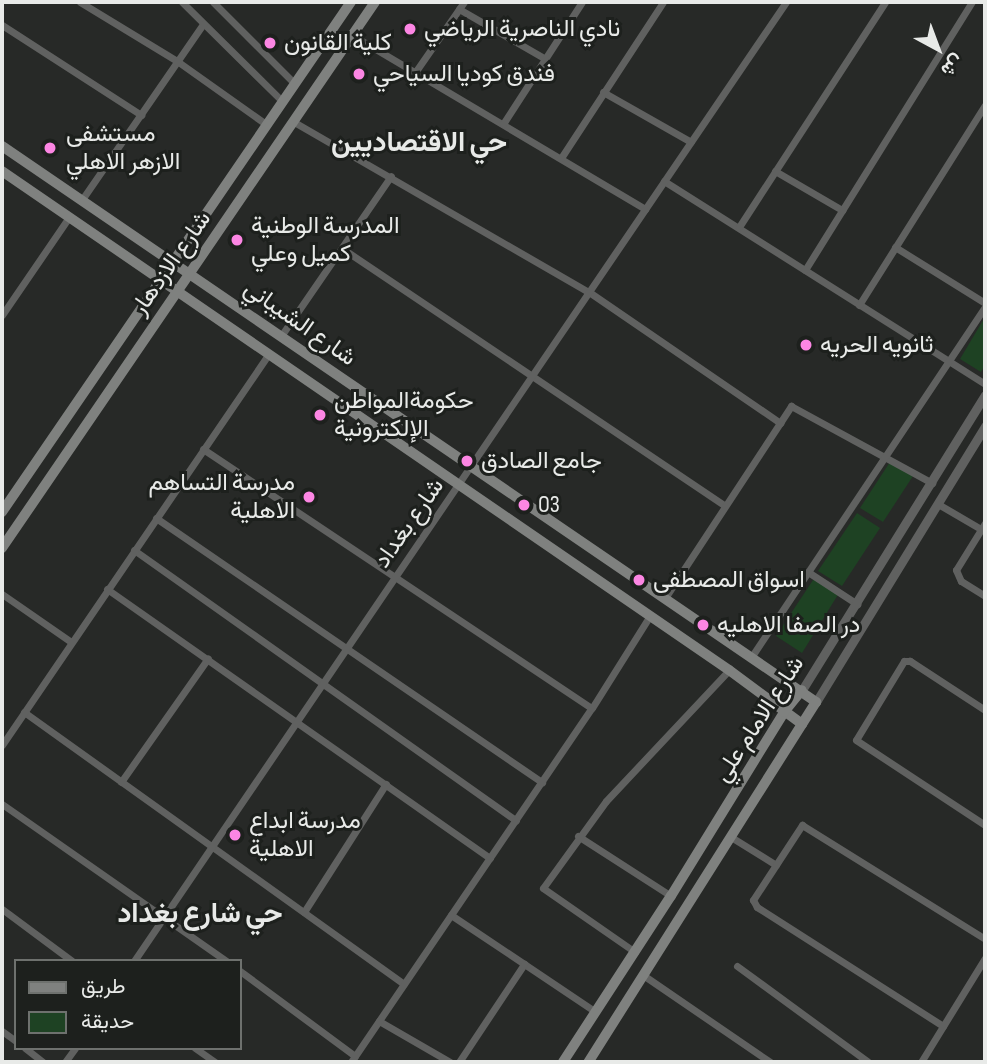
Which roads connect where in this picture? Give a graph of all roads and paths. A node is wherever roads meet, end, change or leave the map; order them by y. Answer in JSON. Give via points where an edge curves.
{"nodes":[{"id":1,"x":80,"y":2,"type":"edge"},
{"id":2,"x":182,"y":2,"type":"edge"},
{"id":3,"x":213,"y":2,"type":"edge"},
{"id":4,"x":351,"y":2,"type":"edge"},
{"id":5,"x":375,"y":2,"type":"edge"},
{"id":6,"x":582,"y":2,"type":"edge"},
{"id":7,"x":663,"y":2,"type":"edge"},
{"id":8,"x":786,"y":2,"type":"edge"},
{"id":9,"x":885,"y":2,"type":"edge"},
{"id":10,"x":972,"y":2,"type":"edge"},
{"id":11,"x":462,"y":6,"type":"edge"},
{"id":12,"x":203,"y":24,"type":"junction"},
{"id":13,"x":2,"y":25,"type":"edge"},
{"id":14,"x":352,"y":35,"type":"junction"},
{"id":15,"x":544,"y":58,"type":"junction"},
{"id":16,"x":177,"y":61,"type":"junction"},
{"id":17,"x":416,"y":71,"type":"junction"},
{"id":18,"x":295,"y":85,"type":"junction"},
{"id":19,"x":603,"y":92,"type":"junction"},
{"id":20,"x":283,"y":102,"type":"junction"},
{"id":21,"x":985,"y":105,"type":"edge"},
{"id":22,"x":141,"y":115,"type":"junction"},
{"id":23,"x":294,"y":122,"type":"junction"},
{"id":24,"x":503,"y":124,"type":"junction"},
{"id":25,"x":267,"y":125,"type":"junction"},
{"id":26,"x":691,"y":142,"type":"junction"},
{"id":27,"x":2,"y":146,"type":"edge"},
{"id":28,"x":561,"y":158,"type":"junction"},
{"id":29,"x":2,"y":171,"type":"edge"},
{"id":30,"x":775,"y":171,"type":"junction"},
{"id":31,"x":391,"y":177,"type":"junction"},
{"id":32,"x":664,"y":181,"type":"junction"},
{"id":33,"x":81,"y":201,"type":"junction"},
{"id":34,"x":645,"y":209,"type":"junction"},
{"id":35,"x":842,"y":210,"type":"junction"},
{"id":36,"x":69,"y":217,"type":"junction"},
{"id":37,"x":739,"y":227,"type":"junction"},
{"id":38,"x":895,"y":247,"type":"junction"},
{"id":39,"x":343,"y":249,"type":"junction"},
{"id":40,"x":173,"y":262,"type":"junction"},
{"id":41,"x":805,"y":270,"type":"junction"},
{"id":42,"x":189,"y":273,"type":"junction"},
{"id":43,"x":160,"y":279,"type":"junction"},
{"id":44,"x":177,"y":291,"type":"junction"},
{"id":45,"x":589,"y":292,"type":"junction"},
{"id":46,"x":5,"y":304,"type":"edge"},
{"id":47,"x":985,"y":304,"type":"edge"},
{"id":48,"x":859,"y":305,"type":"junction"},
{"id":49,"x":2,"y":315,"type":"edge"},
{"id":50,"x":281,"y":336,"type":"junction"},
{"id":51,"x":268,"y":355,"type":"junction"},
{"id":52,"x":948,"y":363,"type":"junction"},
{"id":53,"x":531,"y":377,"type":"junction"},
{"id":54,"x":985,"y":384,"type":"edge"},
{"id":55,"x":985,"y":395,"type":"edge"},
{"id":56,"x":780,"y":423,"type":"junction"},
{"id":57,"x":985,"y":425,"type":"edge"},
{"id":58,"x":203,"y":449,"type":"junction"},
{"id":59,"x":885,"y":456,"type":"junction"},
{"id":60,"x":472,"y":467,"type":"junction"},
{"id":61,"x":932,"y":482,"type":"junction"},
{"id":62,"x":458,"y":485,"type":"junction"},
{"id":63,"x":938,"y":504,"type":"junction"},
{"id":64,"x":725,"y":506,"type":"junction"},
{"id":65,"x":2,"y":512,"type":"edge"},
{"id":66,"x":156,"y":518,"type":"junction"},
{"id":67,"x":19,"y":523,"type":"junction"},
{"id":68,"x":983,"y":526,"type":"edge"},
{"id":69,"x":2,"y":548,"type":"edge"},
{"id":70,"x":134,"y":550,"type":"junction"},
{"id":71,"x":808,"y":572,"type":"junction"},
{"id":72,"x":395,"y":578,"type":"junction"},
{"id":73,"x":107,"y":589,"type":"junction"},
{"id":74,"x":2,"y":594,"type":"edge"},
{"id":75,"x":985,"y":596,"type":"edge"},
{"id":76,"x":665,"y":598,"type":"junction"},
{"id":77,"x":856,"y":604,"type":"junction"},
{"id":78,"x":649,"y":617,"type":"junction"},
{"id":79,"x":71,"y":642,"type":"junction"},
{"id":80,"x":347,"y":648,"type":"junction"},
{"id":81,"x":752,"y":656,"type":"junction"},
{"id":82,"x":208,"y":659,"type":"junction"},
{"id":83,"x":729,"y":670,"type":"junction"},
{"id":84,"x":321,"y":685,"type":"junction"},
{"id":85,"x":802,"y":690,"type":"junction"},
{"id":86,"x":817,"y":702,"type":"junction"},
{"id":87,"x":592,"y":708,"type":"junction"},
{"id":88,"x":985,"y":710,"type":"edge"},
{"id":89,"x":24,"y":712,"type":"junction"},
{"id":90,"x":784,"y":712,"type":"junction"},
{"id":91,"x":298,"y":720,"type":"junction"},
{"id":92,"x":802,"y":724,"type":"junction"},
{"id":93,"x":2,"y":745,"type":"edge"},
{"id":94,"x":121,"y":782,"type":"junction"},
{"id":95,"x":542,"y":782,"type":"junction"},
{"id":96,"x":386,"y":784,"type":"junction"},
{"id":97,"x":2,"y":804,"type":"edge"},
{"id":98,"x":516,"y":820,"type":"junction"},
{"id":99,"x":985,"y":825,"type":"edge"},
{"id":100,"x":579,"y":836,"type":"junction"},
{"id":101,"x":731,"y":837,"type":"junction"},
{"id":102,"x":213,"y":845,"type":"junction"},
{"id":103,"x":490,"y":858,"type":"junction"},
{"id":104,"x":776,"y":865,"type":"junction"},
{"id":105,"x":671,"y":896,"type":"junction"},
{"id":106,"x":2,"y":909,"type":"edge"},
{"id":107,"x":304,"y":912,"type":"junction"},
{"id":108,"x":165,"y":915,"type":"junction"},
{"id":109,"x":451,"y":915,"type":"junction"},
{"id":110,"x":985,"y":939,"type":"edge"},
{"id":111,"x":635,"y":952,"type":"junction"},
{"id":112,"x":985,"y":958,"type":"edge"},
{"id":113,"x":69,"y":959,"type":"edge"},
{"id":114,"x":135,"y":959,"type":"edge"},
{"id":115,"x":223,"y":959,"type":"edge"},
{"id":116,"x":524,"y":964,"type":"junction"},
{"id":117,"x":737,"y":966,"type":"dead end"},
{"id":118,"x":242,"y":973,"type":"edge"},
{"id":119,"x":643,"y":975,"type":"junction"},
{"id":120,"x":404,"y":984,"type":"junction"},
{"id":121,"x":596,"y":1012,"type":"junction"},
{"id":122,"x":379,"y":1021,"type":"junction"},
{"id":123,"x":943,"y":1026,"type":"junction"},
{"id":124,"x":28,"y":1050,"type":"edge"},
{"id":125,"x":198,"y":1050,"type":"edge"},
{"id":126,"x":353,"y":1059,"type":"edge"},
{"id":127,"x":43,"y":1062,"type":"edge"},
{"id":128,"x":215,"y":1062,"type":"edge"},
{"id":129,"x":450,"y":1062,"type":"edge"},
{"id":130,"x":459,"y":1062,"type":"edge"},
{"id":131,"x":563,"y":1062,"type":"edge"},
{"id":132,"x":588,"y":1062,"type":"edge"},
{"id":133,"x":770,"y":1062,"type":"edge"},
{"id":134,"x":868,"y":1062,"type":"edge"},
{"id":135,"x":921,"y":1062,"type":"edge"}],
"edges":[{"from":1,"to":16,"type":"street"},
{"from":2,"to":12,"type":"street"},
{"from":3,"to":18,"type":"street"},
{"from":4,"to":18,"type":"main road","name":"شارع الازدهار"},
{"from":5,"to":14,"type":"main road","name":"شارع الازدهار"},
{"from":6,"to":15,"type":"street"},
{"from":7,"to":19,"type":"street"},
{"from":8,"to":26,"type":"street","name":"شارع بغداد"},
{"from":9,"to":30,"type":"street"},
{"from":10,"to":35,"type":"street"},
{"from":11,"to":15,"type":"street"},
{"from":11,"to":17,"type":"street"},
{"from":12,"to":16,"type":"street"},
{"from":12,"to":20,"type":"street"},
{"from":13,"to":22,"type":"street"},
{"from":14,"to":17,"type":"street"},
{"from":14,"to":23,"type":"main road","name":"شارع الازدهار"},
{"from":15,"to":24,"type":"street"},
{"from":16,"to":22,"type":"street"},
{"from":16,"to":25,"type":"street"},
{"from":17,"to":24,"type":"street"},
{"from":18,"to":20,"type":"main road","name":"شارع الازدهار"},
{"from":19,"to":26,"type":"street"},
{"from":19,"to":28,"type":"street"},
{"from":20,"to":25,"type":"main road","name":"شارع الازدهار"},
{"from":21,"to":38,"type":"street"},
{"from":22,"to":33,"type":"street"},
{"from":23,"to":31,"type":"street"},
{"from":23,"to":42,"type":"main road","name":"شارع الازدهار"},
{"from":24,"to":28,"type":"street"},
{"from":25,"to":40,"type":"main road","name":"شارع الازدهار"},
{"from":26,"to":32,"type":"street","name":"شارع بغداد"},
{"from":27,"to":33,"type":"main road","name":"شارع الشيباني"},
{"from":28,"to":34,"type":"street"},
{"from":29,"to":36,"type":"main road","name":"شارع الشيباني"},
{"from":30,"to":35,"type":"street"},
{"from":30,"to":37,"type":"street"},
{"from":31,"to":39,"type":"street"},
{"from":31,"to":45,"type":"street"},
{"from":32,"to":34,"type":"street","name":"شارع بغداد"},
{"from":32,"to":37,"type":"street"},
{"from":33,"to":40,"type":"main road","name":"شارع الشيباني"},
{"from":34,"to":45,"type":"street","name":"شارع بغداد"},
{"from":35,"to":41,"type":"street"},
{"from":36,"to":43,"type":"main road","name":"شارع الشيباني"},
{"from":36,"to":46,"type":"street"},
{"from":37,"to":41,"type":"street"},
{"from":38,"to":47,"type":"street"},
{"from":38,"to":48,"type":"street"},
{"from":39,"to":50,"type":"street"},
{"from":39,"to":53,"type":"street"},
{"from":40,"to":42,"type":"main road","name":"شارع الشيباني"},
{"from":40,"to":43,"type":"main road","name":"شارع الازدهار"},
{"from":41,"to":48,"type":"street"},
{"from":42,"to":44,"type":"main road","name":"شارع الازدهار"},
{"from":42,"to":50,"type":"main road","name":"شارع الشيباني"},
{"from":43,"to":44,"type":"main road","name":"شارع الشيباني"},
{"from":43,"to":65,"type":"main road","name":"شارع الازدهار"},
{"from":44,"to":51,"type":"main road","name":"شارع الشيباني"},
{"from":44,"to":67,"type":"main road","name":"شارع الازدهار"},
{"from":45,"to":53,"type":"street","name":"شارع بغداد"},
{"from":45,"to":56,"type":"street"},
{"from":46,"to":49,"type":"street"},
{"from":47,"to":52,"type":"street"},
{"from":48,"to":52,"type":"street"},
{"from":50,"to":60,"type":"main road","name":"شارع الشيباني"},
{"from":51,"to":58,"type":"street"},
{"from":51,"to":62,"type":"main road","name":"شارع الشيباني"},
{"from":52,"to":54,"type":"street"},
{"from":52,"to":59,"type":"street"},
{"from":53,"to":60,"type":"street","name":"شارع بغداد"},
{"from":53,"to":64,"type":"street"},
{"from":55,"to":61,"type":"street","name":"شارع الامام علي"},
{"from":56,"to":59,"type":"street","via":[[791,406]]},
{"from":56,"to":64,"type":"street"},
{"from":57,"to":63,"type":"street","name":"شارع الامام علي"},
{"from":58,"to":66,"type":"street"},
{"from":58,"to":72,"type":"street"},
{"from":59,"to":61,"type":"street"},
{"from":59,"to":71,"type":"street"},
{"from":60,"to":62,"type":"street","name":"شارع بغداد"},
{"from":60,"to":76,"type":"main road","name":"شارع الشيباني"},
{"from":61,"to":77,"type":"street","name":"شارع الامام علي"},
{"from":62,"to":72,"type":"street","name":"شارع بغداد"},
{"from":62,"to":78,"type":"main road","name":"شارع الشيباني"},
{"from":63,"to":68,"type":"street"},
{"from":63,"to":86,"type":"street","name":"شارع الامام علي"},
{"from":64,"to":76,"type":"street"},
{"from":65,"to":67,"type":"main road"},
{"from":66,"to":70,"type":"street"},
{"from":66,"to":80,"type":"street"},
{"from":67,"to":69,"type":"main road","name":"شارع الازدهار"},
{"from":68,"to":75,"type":"street","via":[[956,570],[961,581]]},
{"from":70,"to":73,"type":"street"},
{"from":70,"to":84,"type":"street"},
{"from":71,"to":77,"type":"street"},
{"from":71,"to":81,"type":"street"},
{"from":72,"to":80,"type":"street","name":"شارع بغداد"},
{"from":72,"to":87,"type":"street"},
{"from":73,"to":79,"type":"street"},
{"from":73,"to":82,"type":"street"},
{"from":74,"to":79,"type":"street"},
{"from":76,"to":81,"type":"main road","name":"شارع الشيباني"},
{"from":77,"to":85,"type":"street","name":"شارع الامام علي"},
{"from":78,"to":83,"type":"main road","name":"شارع الشيباني"},
{"from":78,"to":87,"type":"street"},
{"from":79,"to":89,"type":"street"},
{"from":80,"to":84,"type":"street","name":"شارع بغداد"},
{"from":80,"to":95,"type":"street"},
{"from":81,"to":85,"type":"main road","name":"شارع الشيباني"},
{"from":82,"to":91,"type":"street"},
{"from":82,"to":94,"type":"street"},
{"from":83,"to":90,"type":"main road","name":"شارع الشيباني"},
{"from":83,"to":100,"type":"street","via":[[624,780]]},
{"from":84,"to":91,"type":"street","name":"شارع بغداد"},
{"from":84,"to":98,"type":"street"},
{"from":85,"to":86,"type":"main road","name":"شارع الشيباني"},
{"from":85,"to":90,"type":"main road","name":"شارع الامام علي"},
{"from":86,"to":92,"type":"main road","name":"شارع الامام علي"},
{"from":87,"to":95,"type":"street"},
{"from":88,"to":99,"type":"street","via":[[904,661],[856,740]]},
{"from":89,"to":93,"type":"street"},
{"from":89,"to":94,"type":"street"},
{"from":90,"to":92,"type":"main road","name":"شارع الشيباني"},
{"from":90,"to":105,"type":"main road","name":"شارع الامام علي"},
{"from":91,"to":96,"type":"street"},
{"from":91,"to":102,"type":"street","name":"شارع بغداد"},
{"from":92,"to":101,"type":"main road","name":"شارع الامام علي"},
{"from":94,"to":102,"type":"street"},
{"from":95,"to":98,"type":"street"},
{"from":96,"to":103,"type":"street"},
{"from":96,"to":107,"type":"street"},
{"from":97,"to":108,"type":"street"},
{"from":98,"to":103,"type":"street"},
{"from":100,"to":105,"type":"street"},
{"from":100,"to":111,"type":"street","via":[[543,888]]},
{"from":101,"to":104,"type":"street"},
{"from":101,"to":119,"type":"main road","name":"شارع الامام علي"},
{"from":102,"to":107,"type":"street"},
{"from":102,"to":108,"type":"street","name":"شارع بغداد"},
{"from":103,"to":109,"type":"street"},
{"from":104,"to":110,"type":"street","via":[[798,828],[807,827]]},
{"from":104,"to":123,"type":"street","via":[[753,904]]},
{"from":105,"to":111,"type":"main road","name":"شارع الامام علي"},
{"from":106,"to":113,"type":"street"},
{"from":107,"to":120,"type":"street"},
{"from":108,"to":114,"type":"street","name":"شارع بغداد"},
{"from":108,"to":115,"type":"street"},
{"from":109,"to":116,"type":"street"},
{"from":109,"to":120,"type":"street"},
{"from":111,"to":121,"type":"main road","name":"شارع الامام علي"},
{"from":112,"to":123,"type":"street"},
{"from":116,"to":121,"type":"street"},
{"from":116,"to":130,"type":"street"},
{"from":117,"to":134,"type":"street"},
{"from":118,"to":126,"type":"street"},
{"from":119,"to":132,"type":"main road","name":"شارع الامام علي"},
{"from":119,"to":133,"type":"street"},
{"from":120,"to":122,"type":"street"},
{"from":121,"to":131,"type":"main road","name":"شارع الامام علي"},
{"from":122,"to":126,"type":"street"},
{"from":122,"to":129,"type":"street"},
{"from":123,"to":135,"type":"street"},
{"from":124,"to":127,"type":"street"},
{"from":125,"to":128,"type":"street"}]}
